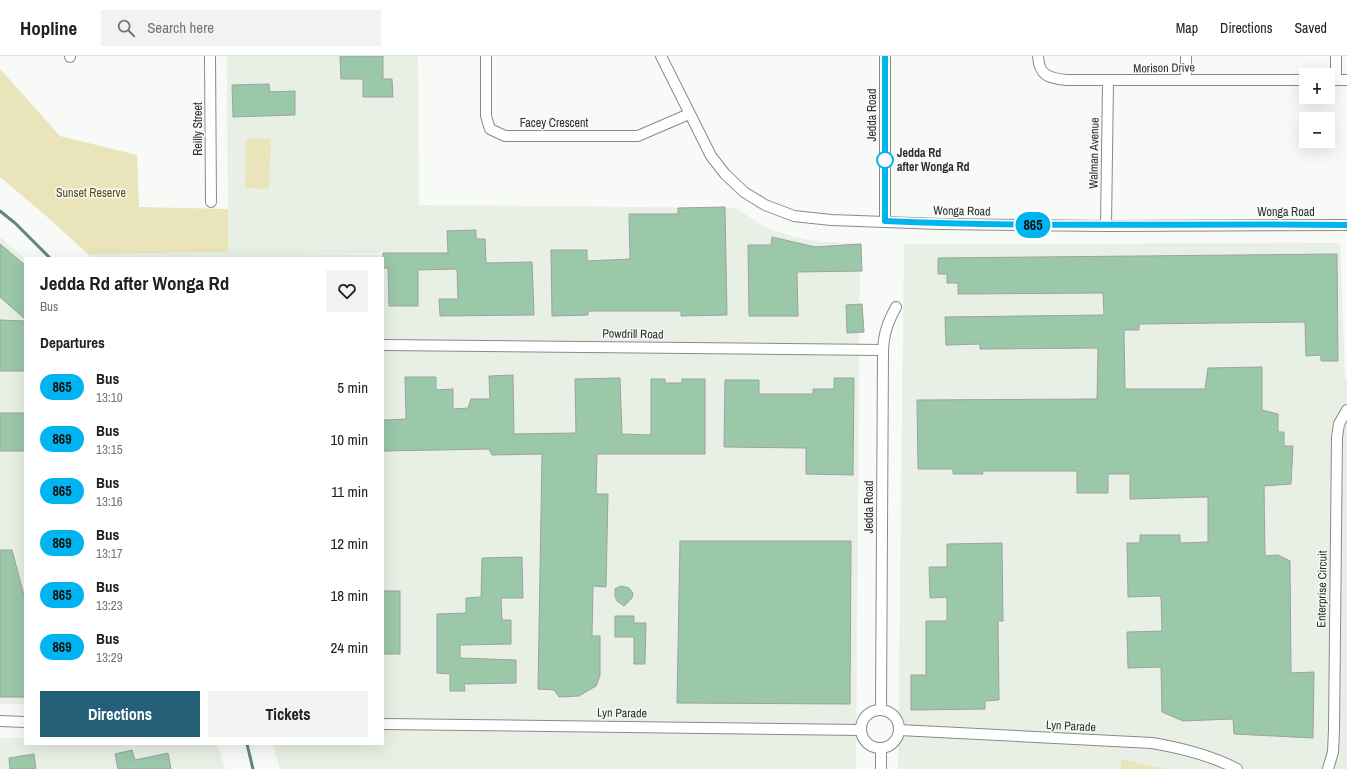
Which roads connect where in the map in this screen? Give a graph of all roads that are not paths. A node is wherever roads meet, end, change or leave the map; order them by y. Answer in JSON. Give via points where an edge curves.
{"nodes":[{"id":1,"x":210,"y":56,"type":"edge"},
{"id":2,"x":486,"y":56,"type":"edge"},
{"id":3,"x":661,"y":56,"type":"edge"},
{"id":4,"x":885,"y":56,"type":"edge"},
{"id":5,"x":1038,"y":56,"type":"edge"},
{"id":6,"x":1186,"y":56,"type":"edge"},
{"id":7,"x":1336,"y":56,"type":"edge"},
{"id":8,"x":1334,"y":68,"type":"edge"},
{"id":9,"x":1186,"y":80,"type":"junction"},
{"id":10,"x":1299,"y":80,"type":"edge"},
{"id":11,"x":1335,"y":80,"type":"edge"},
{"id":12,"x":1347,"y":80,"type":"edge"},
{"id":13,"x":1108,"y":81,"type":"junction"},
{"id":14,"x":689,"y":114,"type":"junction"},
{"id":15,"x":211,"y":202,"type":"dead end"},
{"id":16,"x":885,"y":221,"type":"junction"},
{"id":17,"x":1347,"y":225,"type":"edge"},
{"id":18,"x":1106,"y":226,"type":"junction"},
{"id":19,"x":896,"y":307,"type":"dead end"},
{"id":20,"x":384,"y":345,"type":"edge"},
{"id":21,"x":883,"y":350,"type":"junction"},
{"id":22,"x":1347,"y":410,"type":"edge"},
{"id":23,"x":881,"y":709,"type":"junction"},
{"id":24,"x":0,"y":721,"type":"edge"},
{"id":25,"x":24,"y":722,"type":"edge"},
{"id":26,"x":384,"y":724,"type":"edge"},
{"id":27,"x":860,"y":730,"type":"junction"},
{"id":28,"x":899,"y":730,"type":"junction"},
{"id":29,"x":881,"y":748,"type":"junction"},
{"id":30,"x":881,"y":769,"type":"edge"},
{"id":31,"x":1237,"y":769,"type":"edge"},
{"id":32,"x":1328,"y":769,"type":"edge"}],
"edges":[{"from":1,"to":15,"type":"street","name":"Reilly Street"},
{"from":2,"to":14,"type":"street","name":"Facey Crescent","via":[[486,116],[490,129],[505,136],[638,136]]},
{"from":3,"to":14,"type":"street","name":"Wonga Road"},
{"from":4,"to":16,"type":"street","name":"Jedda Road"},
{"from":5,"to":13,"type":"street","name":"Morison Drive","via":[[1038,64],[1043,74],[1054,79]]},
{"from":6,"to":9,"type":"street"},
{"from":7,"to":8,"type":"street"},
{"from":9,"to":10,"type":"street","name":"Morison Drive"},
{"from":9,"to":13,"type":"street","name":"Morison Drive"},
{"from":11,"to":12,"type":"street"},
{"from":13,"to":18,"type":"street","name":"Walman Avenue"},
{"from":14,"to":16,"type":"street","name":"Wonga Road","via":[[711,156],[725,174],[744,192],[765,205],[794,216]]},
{"from":16,"to":18,"type":"street","name":"Wonga Road"},
{"from":17,"to":18,"type":"street","name":"Wonga Road"},
{"from":19,"to":21,"type":"street","name":"Jedda Road","via":[[884,332]]},
{"from":20,"to":21,"type":"street","name":"Powdrill Road"},
{"from":21,"to":23,"type":"street","name":"Jedda Road"},
{"from":22,"to":32,"type":"street","name":"Enterprise Circuit","via":[[1339,424],[1337,437],[1334,730],[1333,752]]},
{"from":23,"to":27,"type":"street","via":[[864,717]]},
{"from":23,"to":28,"type":"street","via":[[893,714]]},
{"from":24,"to":25,"type":"street"},
{"from":26,"to":27,"type":"street","name":"Lyn Parade"},
{"from":27,"to":29,"type":"street","via":[[869,745]]},
{"from":28,"to":29,"type":"street","via":[[895,741]]},
{"from":28,"to":31,"type":"street","name":"Lyn Parade","via":[[1152,743],[1202,754]]},
{"from":29,"to":30,"type":"street"}]}
